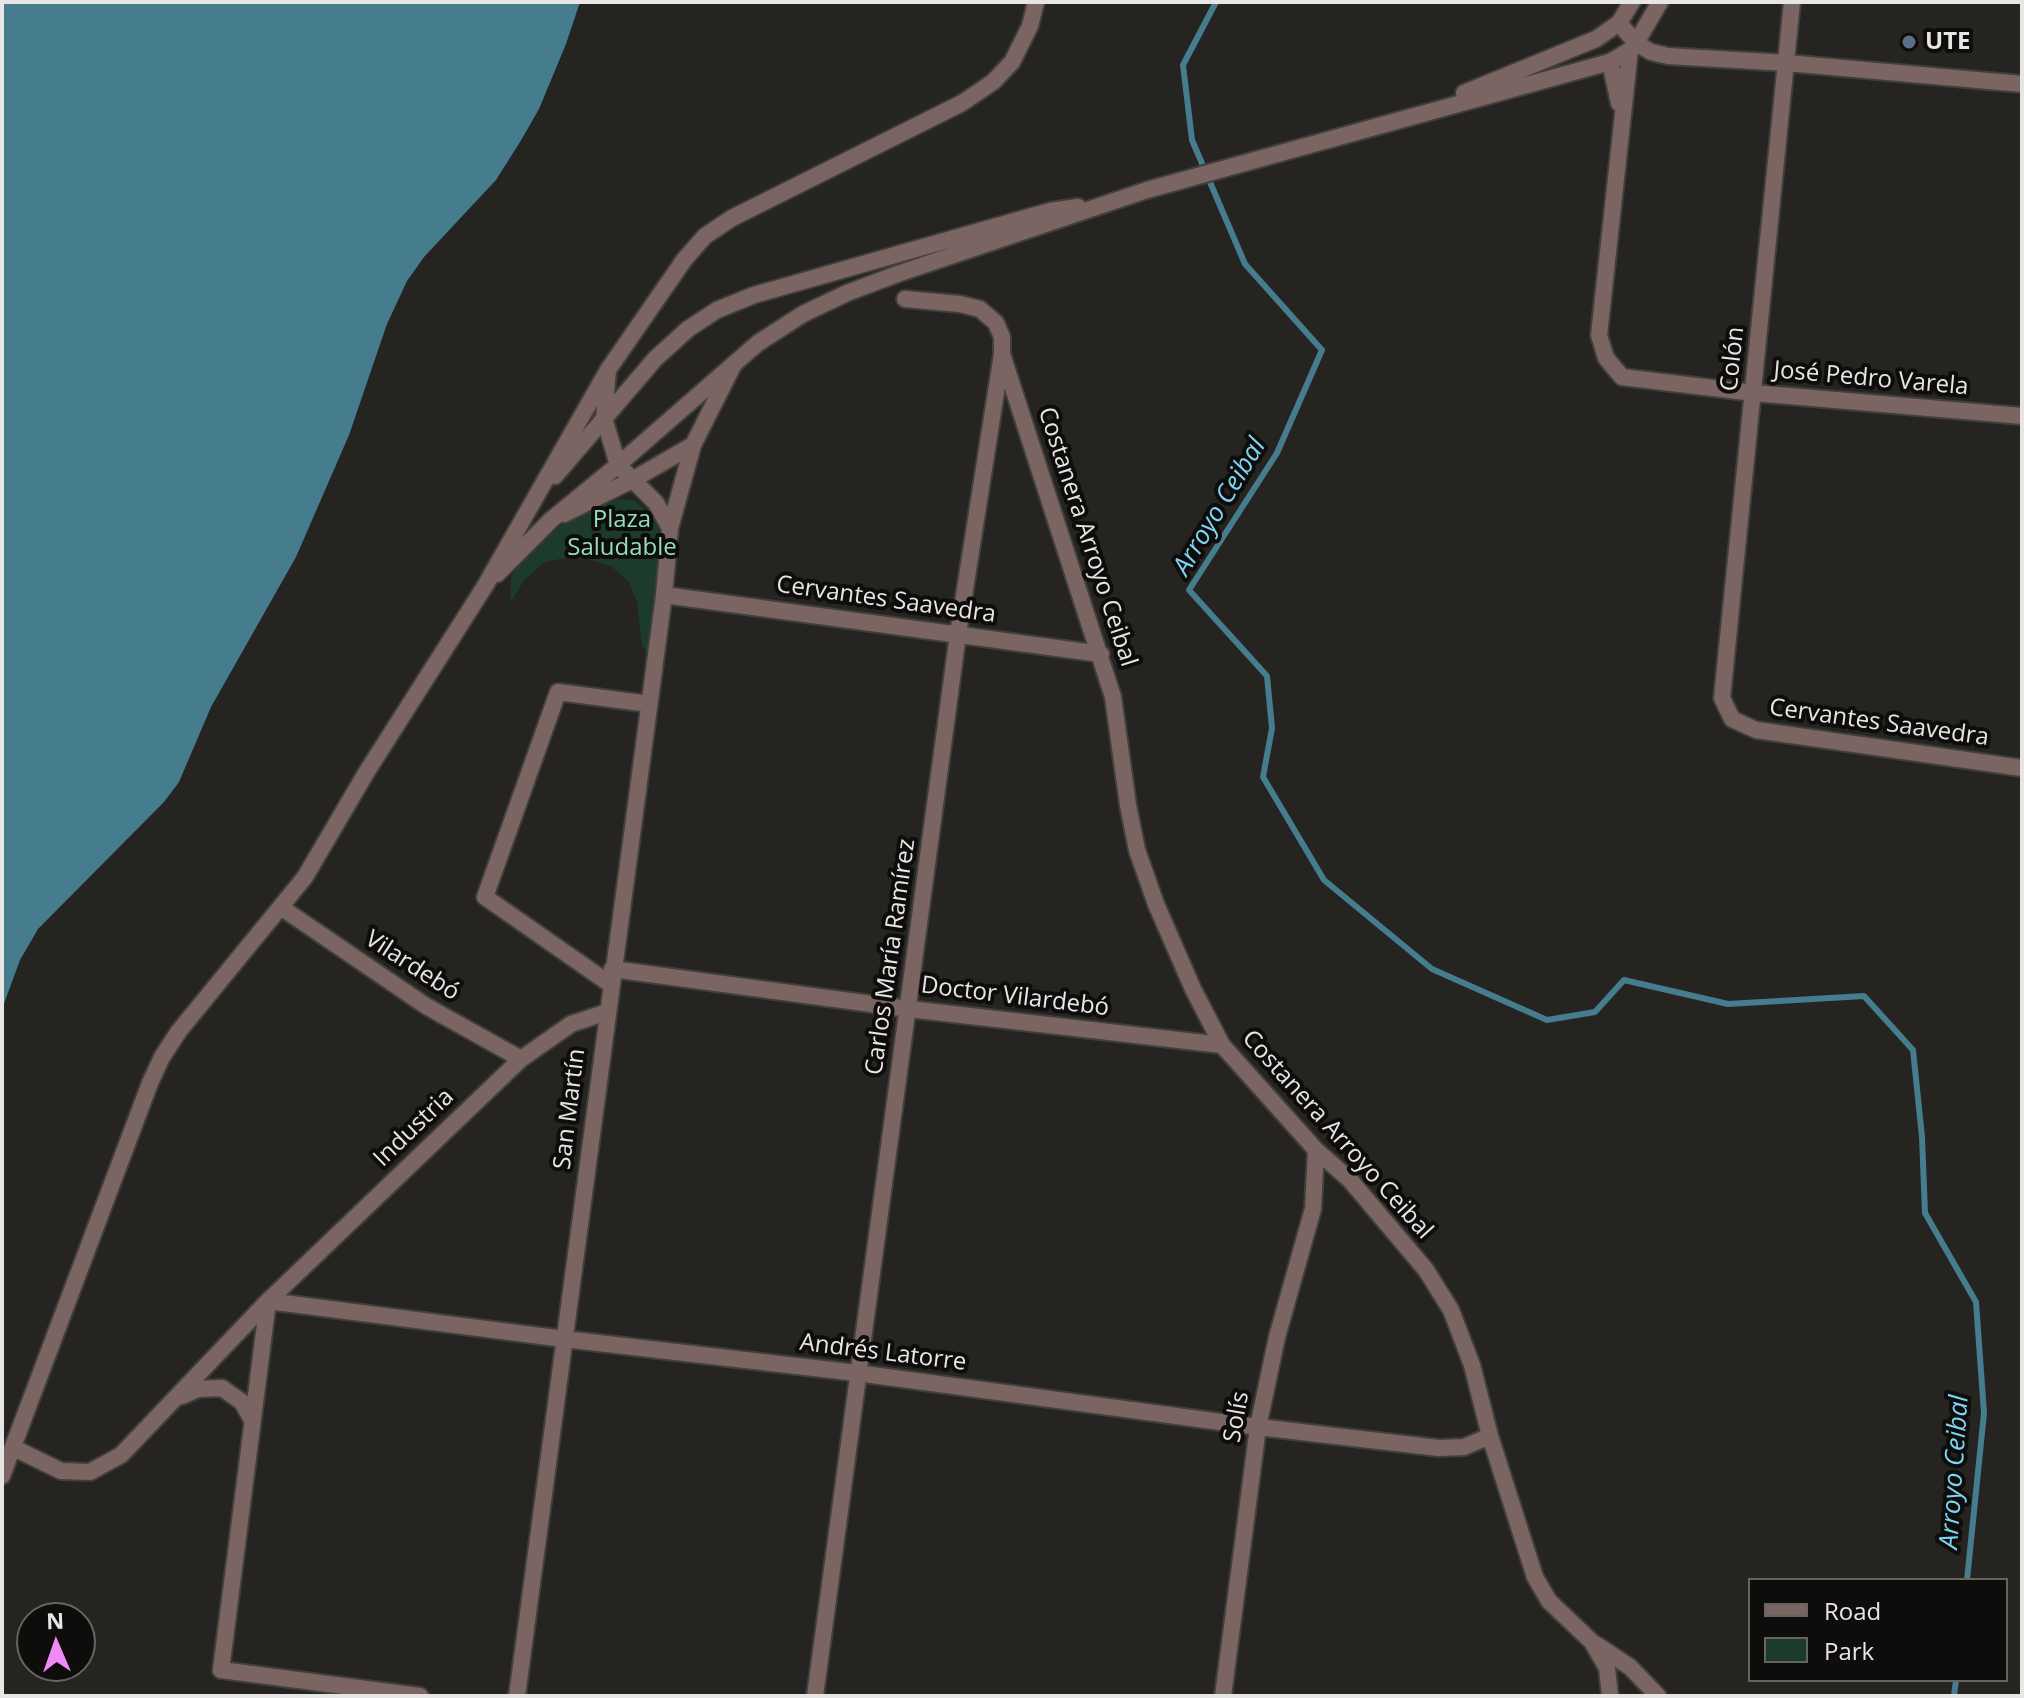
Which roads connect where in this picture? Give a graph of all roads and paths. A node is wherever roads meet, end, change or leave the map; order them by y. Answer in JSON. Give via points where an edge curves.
{"nodes":[{"id":1,"x":1036,"y":2,"type":"edge"},
{"id":2,"x":1632,"y":2,"type":"edge"},
{"id":3,"x":1660,"y":2,"type":"edge"},
{"id":4,"x":1792,"y":2,"type":"edge"},
{"id":5,"x":1619,"y":23,"type":"junction"},
{"id":6,"x":1633,"y":47,"type":"junction"},
{"id":7,"x":1610,"y":62,"type":"junction"},
{"id":8,"x":1787,"y":63,"type":"junction"},
{"id":9,"x":2022,"y":84,"type":"edge"},
{"id":10,"x":1623,"y":119,"type":"junction"},
{"id":11,"x":1396,"y":121,"type":"junction"},
{"id":12,"x":1103,"y":204,"type":"junction"},
{"id":13,"x":905,"y":299,"type":"dead end"},
{"id":14,"x":1002,"y":354,"type":"junction"},
{"id":15,"x":735,"y":363,"type":"junction"},
{"id":16,"x":608,"y":370,"type":"junction"},
{"id":17,"x":1754,"y":393,"type":"junction"},
{"id":18,"x":2022,"y":416,"type":"edge"},
{"id":19,"x":604,"y":418,"type":"junction"},
{"id":20,"x":693,"y":445,"type":"junction"},
{"id":21,"x":618,"y":465,"type":"junction"},
{"id":22,"x":634,"y":479,"type":"junction"},
{"id":23,"x":530,"y":503,"type":"junction"},
{"id":24,"x":551,"y":520,"type":"junction"},
{"id":25,"x":670,"y":528,"type":"junction"},
{"id":26,"x":485,"y":586,"type":"junction"},
{"id":27,"x":664,"y":595,"type":"junction"},
{"id":28,"x":958,"y":634,"type":"junction"},
{"id":29,"x":1101,"y":654,"type":"junction"},
{"id":30,"x":649,"y":704,"type":"junction"},
{"id":31,"x":1732,"y":719,"type":"joint"},
{"id":32,"x":2022,"y":768,"type":"edge"},
{"id":33,"x":282,"y":908,"type":"junction"},
{"id":34,"x":611,"y":976,"type":"junction"},
{"id":35,"x":909,"y":1009,"type":"junction"},
{"id":36,"x":607,"y":1012,"type":"junction"},
{"id":37,"x":1222,"y":1045,"type":"junction"},
{"id":38,"x":521,"y":1059,"type":"junction"},
{"id":39,"x":1316,"y":1150,"type":"junction"},
{"id":40,"x":268,"y":1301,"type":"junction"},
{"id":41,"x":564,"y":1339,"type":"junction"},
{"id":42,"x":857,"y":1373,"type":"junction"},
{"id":43,"x":176,"y":1398,"type":"junction"},
{"id":44,"x":252,"y":1420,"type":"junction"},
{"id":45,"x":1258,"y":1427,"type":"junction"},
{"id":46,"x":1490,"y":1436,"type":"junction"},
{"id":47,"x":14,"y":1448,"type":"junction"},
{"id":48,"x":2,"y":1476,"type":"edge"},
{"id":49,"x":1592,"y":1642,"type":"junction"},
{"id":50,"x":420,"y":1696,"type":"edge"},
{"id":51,"x":517,"y":1696,"type":"edge"},
{"id":52,"x":815,"y":1696,"type":"edge"},
{"id":53,"x":1223,"y":1696,"type":"edge"},
{"id":54,"x":1610,"y":1696,"type":"edge"},
{"id":55,"x":1658,"y":1696,"type":"edge"}],
"edges":[{"from":1,"to":16,"type":"street","via":[[1012,62],[993,82],[962,103],[759,202],[705,236]]},
{"from":2,"to":5,"type":"street"},
{"from":3,"to":6,"type":"street"},
{"from":4,"to":8,"type":"street","name":"Colón"},
{"from":5,"to":6,"type":"street"},
{"from":5,"to":11,"type":"street","via":[[1596,39]]},
{"from":6,"to":7,"type":"street"},
{"from":6,"to":8,"type":"street","via":[[1668,56]]},
{"from":6,"to":10,"type":"street"},
{"from":7,"to":10,"type":"street"},
{"from":7,"to":11,"type":"street"},
{"from":8,"to":9,"type":"street"},
{"from":8,"to":17,"type":"street","name":"Colón"},
{"from":10,"to":17,"type":"street","name":"José Pedro Varela","via":[[1599,335],[1606,358],[1622,377]]},
{"from":11,"to":12,"type":"street"},
{"from":12,"to":15,"type":"street","via":[[847,293],[803,314]]},
{"from":12,"to":19,"type":"street","via":[[1050,211],[717,310],[655,359]]},
{"from":13,"to":14,"type":"street","name":"Carlos María Ramírez","via":[[980,309],[996,323]]},
{"from":14,"to":28,"type":"street","name":"Carlos María Ramírez"},
{"from":14,"to":29,"type":"street","name":"Costanera Arroyo Ceibal"},
{"from":15,"to":20,"type":"street","name":"San Martín"},
{"from":15,"to":21,"type":"street"},
{"from":16,"to":19,"type":"street"},
{"from":16,"to":23,"type":"street"},
{"from":17,"to":18,"type":"street","name":"José Pedro Varela"},
{"from":17,"to":31,"type":"street","name":"Colón","via":[[1722,698]]},
{"from":19,"to":21,"type":"street"},
{"from":19,"to":23,"type":"street"},
{"from":20,"to":22,"type":"street"},
{"from":20,"to":25,"type":"street","name":"San Martín"},
{"from":21,"to":22,"type":"street"},
{"from":21,"to":24,"type":"street"},
{"from":22,"to":24,"type":"street"},
{"from":22,"to":25,"type":"street"},
{"from":23,"to":26,"type":"street"},
{"from":24,"to":26,"type":"street"},
{"from":25,"to":27,"type":"street","name":"San Martín"},
{"from":26,"to":33,"type":"street"},
{"from":27,"to":28,"type":"street","name":"Cervantes Saavedra"},
{"from":27,"to":30,"type":"street","name":"San Martín"},
{"from":28,"to":29,"type":"street","name":"Cervantes Saavedra"},
{"from":28,"to":35,"type":"street","name":"Carlos María Ramírez"},
{"from":29,"to":37,"type":"street","name":"Costanera Arroyo Ceibal","via":[[1113,697],[1137,850],[1193,989]]},
{"from":30,"to":34,"type":"street","name":"San Martín"},
{"from":30,"to":34,"type":"street","via":[[558,692],[485,897]]},
{"from":31,"to":32,"type":"street","name":"Cervantes Saavedra","via":[[1756,730]]},
{"from":33,"to":38,"type":"street","name":"Vilardebó","via":[[426,1006]]},
{"from":33,"to":47,"type":"street","via":[[162,1057]]},
{"from":34,"to":35,"type":"street","name":"Doctor Vilardebó"},
{"from":34,"to":36,"type":"street","name":"San Martín"},
{"from":35,"to":37,"type":"street","name":"Doctor Vilardebó"},
{"from":35,"to":42,"type":"street","name":"Carlos María Ramírez"},
{"from":36,"to":38,"type":"street","name":"Industria","via":[[571,1024]]},
{"from":36,"to":41,"type":"street","name":"San Martín"},
{"from":37,"to":39,"type":"street","name":"Costanera Arroyo Ceibal"},
{"from":38,"to":40,"type":"street","name":"Industria"},
{"from":39,"to":45,"type":"street","name":"Solís","via":[[1313,1209]]},
{"from":39,"to":46,"type":"street","name":"Costanera Arroyo Ceibal","via":[[1369,1202],[1426,1270],[1451,1310]]},
{"from":40,"to":41,"type":"street","name":"Andrés Latorre"},
{"from":40,"to":43,"type":"street","name":"Industria"},
{"from":40,"to":44,"type":"street"},
{"from":41,"to":42,"type":"street","name":"Andrés Latorre"},
{"from":41,"to":51,"type":"street","name":"San Martín"},
{"from":42,"to":45,"type":"street","name":"Andrés Latorre"},
{"from":42,"to":52,"type":"street","name":"Carlos María Ramírez"},
{"from":43,"to":44,"type":"street","via":[[198,1389],[222,1388],[242,1402]]},
{"from":43,"to":47,"type":"street","name":"Industria","via":[[121,1455],[90,1472],[61,1471]]},
{"from":44,"to":50,"type":"street","via":[[221,1670]]},
{"from":45,"to":46,"type":"street","name":"Andrés Latorre","via":[[1439,1448],[1464,1447]]},
{"from":45,"to":53,"type":"street","name":"Solís"},
{"from":46,"to":49,"type":"street","name":"Costanera Arroyo Ceibal","via":[[1535,1577],[1549,1601]]},
{"from":47,"to":48,"type":"street"},
{"from":49,"to":54,"type":"street","name":"Costanera Arroyo Ceibal","via":[[1607,1668]]},
{"from":49,"to":55,"type":"street","via":[[1630,1667]]}]}
